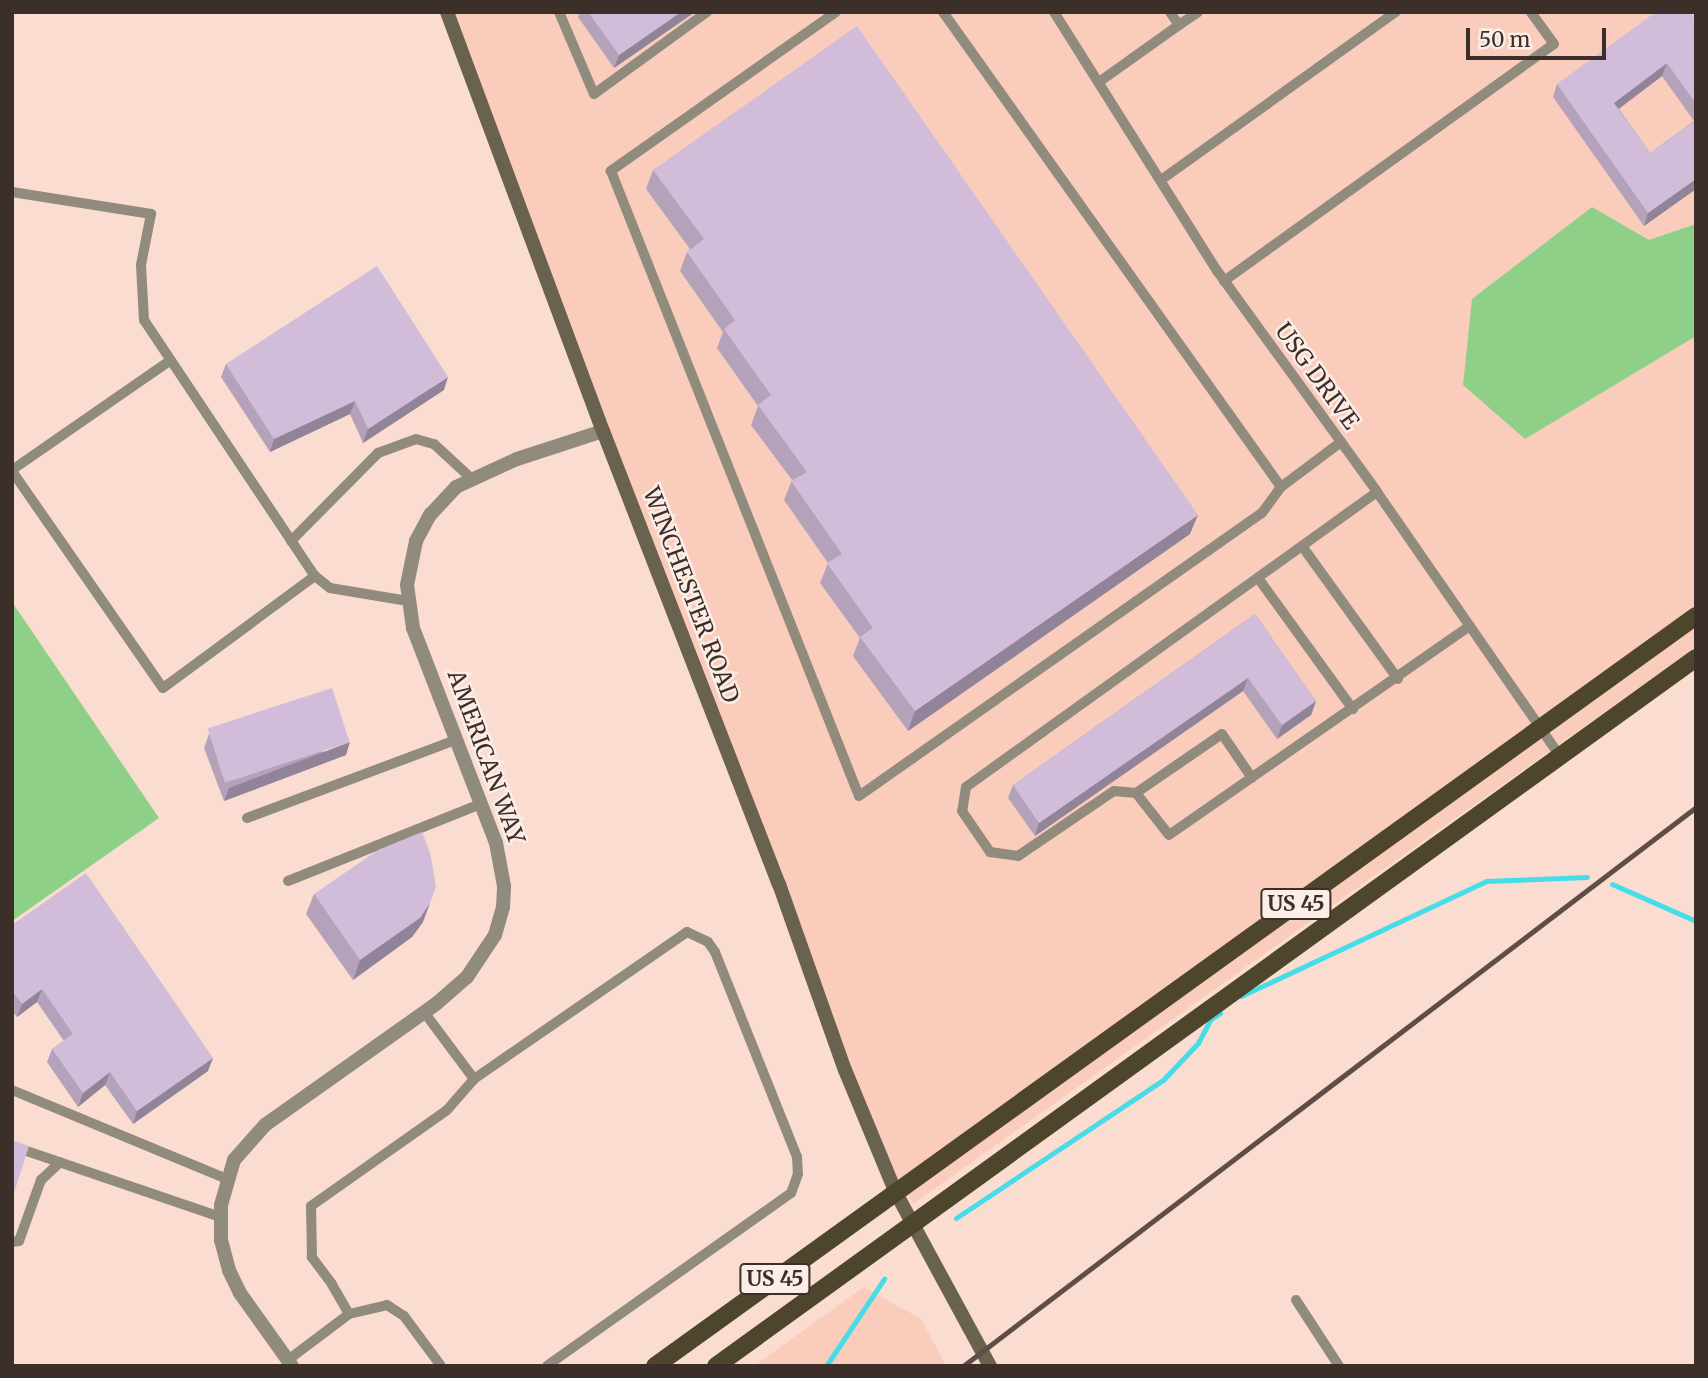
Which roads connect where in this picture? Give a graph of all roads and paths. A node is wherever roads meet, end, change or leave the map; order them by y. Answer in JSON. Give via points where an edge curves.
{"nodes":[{"id":1,"x":447,"y":12,"type":"edge"},
{"id":2,"x":559,"y":12,"type":"edge"},
{"id":3,"x":707,"y":12,"type":"edge"},
{"id":4,"x":836,"y":12,"type":"edge"},
{"id":5,"x":943,"y":12,"type":"edge"},
{"id":6,"x":1054,"y":12,"type":"edge"},
{"id":7,"x":1170,"y":12,"type":"edge"},
{"id":8,"x":1198,"y":12,"type":"edge"},
{"id":9,"x":1396,"y":12,"type":"edge"},
{"id":10,"x":1531,"y":12,"type":"edge"},
{"id":11,"x":1179,"y":25,"type":"junction"},
{"id":12,"x":1099,"y":82,"type":"junction"},
{"id":13,"x":1161,"y":180,"type":"junction"},
{"id":14,"x":12,"y":192,"type":"edge"},
{"id":15,"x":1224,"y":281,"type":"junction"},
{"id":16,"x":171,"y":360,"type":"junction"},
{"id":17,"x":603,"y":431,"type":"junction"},
{"id":18,"x":1341,"y":442,"type":"junction"},
{"id":19,"x":12,"y":470,"type":"edge"},
{"id":20,"x":472,"y":479,"type":"junction"},
{"id":21,"x":1281,"y":487,"type":"junction"},
{"id":22,"x":1377,"y":492,"type":"junction"},
{"id":23,"x":291,"y":541,"type":"junction"},
{"id":24,"x":1302,"y":546,"type":"junction"},
{"id":25,"x":315,"y":576,"type":"junction"},
{"id":26,"x":1258,"y":578,"type":"junction"},
{"id":27,"x":408,"y":601,"type":"junction"},
{"id":28,"x":1696,"y":615,"type":"edge"},
{"id":29,"x":1470,"y":626,"type":"junction"},
{"id":30,"x":1696,"y":658,"type":"edge"},
{"id":31,"x":1398,"y":679,"type":"junction"},
{"id":32,"x":1353,"y":709,"type":"junction"},
{"id":33,"x":1541,"y":728,"type":"junction"},
{"id":34,"x":456,"y":740,"type":"junction"},
{"id":35,"x":1560,"y":756,"type":"junction"},
{"id":36,"x":1252,"y":778,"type":"junction"},
{"id":37,"x":1136,"y":793,"type":"junction"},
{"id":38,"x":481,"y":804,"type":"junction"},
{"id":39,"x":247,"y":818,"type":"dead end"},
{"id":40,"x":288,"y":881,"type":"dead end"},
{"id":41,"x":424,"y":1012,"type":"junction"},
{"id":42,"x":474,"y":1079,"type":"junction"},
{"id":43,"x":12,"y":1090,"type":"edge"},
{"id":44,"x":12,"y":1146,"type":"edge"},
{"id":45,"x":60,"y":1162,"type":"junction"},
{"id":46,"x":227,"y":1179,"type":"junction"},
{"id":47,"x":896,"y":1193,"type":"junction"},
{"id":48,"x":221,"y":1217,"type":"junction"},
{"id":49,"x":913,"y":1224,"type":"junction"},
{"id":50,"x":12,"y":1242,"type":"edge"},
{"id":51,"x":1296,"y":1300,"type":"dead end"},
{"id":52,"x":349,"y":1314,"type":"junction"},
{"id":53,"x":290,"y":1363,"type":"edge"},
{"id":54,"x":441,"y":1366,"type":"edge"},
{"id":55,"x":547,"y":1366,"type":"edge"},
{"id":56,"x":654,"y":1366,"type":"edge"},
{"id":57,"x":716,"y":1366,"type":"edge"},
{"id":58,"x":990,"y":1366,"type":"edge"},
{"id":59,"x":1339,"y":1366,"type":"edge"}],
"edges":[{"from":1,"to":17,"type":"main road","name":"WINCHESTER ROAD"},
{"from":2,"to":3,"type":"lane","via":[[593,94]]},
{"from":4,"to":21,"type":"lane","via":[[611,171],[859,796],[1262,513]]},
{"from":5,"to":21,"type":"lane"},
{"from":6,"to":12,"type":"lane","name":"USG DRIVE"},
{"from":7,"to":11,"type":"lane"},
{"from":8,"to":11,"type":"lane"},
{"from":9,"to":13,"type":"lane"},
{"from":10,"to":15,"type":"lane","via":[[1554,44]]},
{"from":11,"to":12,"type":"lane"},
{"from":12,"to":13,"type":"lane","name":"USG DRIVE"},
{"from":13,"to":15,"type":"lane","name":"USG DRIVE"},
{"from":14,"to":16,"type":"lane","via":[[151,214],[141,265],[144,320]]},
{"from":15,"to":18,"type":"lane","name":"USG DRIVE"},
{"from":16,"to":19,"type":"lane"},
{"from":16,"to":23,"type":"lane"},
{"from":17,"to":20,"type":"street","name":"AMERICAN WAY"},
{"from":17,"to":47,"type":"main road","name":"WINCHESTER ROAD"},
{"from":18,"to":21,"type":"lane"},
{"from":18,"to":22,"type":"lane","name":"USG DRIVE"},
{"from":19,"to":25,"type":"lane","via":[[163,688]]},
{"from":20,"to":23,"type":"lane","via":[[434,444],[416,439],[378,453]]},
{"from":20,"to":27,"type":"street","name":"AMERICAN WAY","via":[[446,496],[416,541],[410,559]]},
{"from":22,"to":24,"type":"lane"},
{"from":22,"to":29,"type":"lane","name":"USG DRIVE"},
{"from":23,"to":25,"type":"lane"},
{"from":24,"to":26,"type":"lane"},
{"from":24,"to":31,"type":"lane"},
{"from":25,"to":27,"type":"lane","via":[[330,588]]},
{"from":26,"to":32,"type":"lane"},
{"from":26,"to":37,"type":"lane","via":[[966,788],[962,811],[990,852],[1018,856],[1114,791]]},
{"from":27,"to":34,"type":"street","name":"AMERICAN WAY","via":[[413,628]]},
{"from":28,"to":33,"type":"main road","number":"US 45"},
{"from":29,"to":31,"type":"lane"},
{"from":29,"to":33,"type":"lane","name":"USG DRIVE"},
{"from":30,"to":35,"type":"main road","number":"US 45"},
{"from":31,"to":32,"type":"lane"},
{"from":32,"to":36,"type":"lane"},
{"from":33,"to":35,"type":"lane","name":"USG DRIVE"},
{"from":33,"to":47,"type":"main road","number":"US 45"},
{"from":34,"to":38,"type":"street","name":"AMERICAN WAY"},
{"from":34,"to":39,"type":"lane"},
{"from":35,"to":49,"type":"main road","number":"US 45"},
{"from":36,"to":37,"type":"lane","via":[[1169,835]]},
{"from":36,"to":37,"type":"lane","via":[[1222,734]]},
{"from":38,"to":40,"type":"lane"},
{"from":38,"to":41,"type":"street","name":"AMERICAN WAY","via":[[496,843],[503,907],[495,935],[467,978]]},
{"from":41,"to":42,"type":"lane"},
{"from":41,"to":46,"type":"street","name":"AMERICAN WAY","via":[[265,1125],[234,1160]]},
{"from":42,"to":52,"type":"lane","via":[[447,1110],[311,1206],[312,1257]]},
{"from":42,"to":55,"type":"lane","via":[[687,932],[708,942],[715,952],[797,1157],[798,1174],[791,1193]]},
{"from":43,"to":46,"type":"lane"},
{"from":44,"to":45,"type":"lane"},
{"from":45,"to":48,"type":"lane"},
{"from":45,"to":50,"type":"lane","via":[[41,1180],[19,1241]]},
{"from":46,"to":48,"type":"street","name":"AMERICAN WAY"},
{"from":47,"to":49,"type":"main road","name":"WINCHESTER ROAD"},
{"from":47,"to":56,"type":"main road","number":"US 45"},
{"from":48,"to":53,"type":"street","name":"AMERICAN WAY","via":[[229,1270]]},
{"from":49,"to":57,"type":"main road","number":"US 45"},
{"from":49,"to":58,"type":"main road","name":"WINCHESTER ROAD"},
{"from":51,"to":59,"type":"lane"},
{"from":52,"to":53,"type":"lane"},
{"from":52,"to":54,"type":"lane","via":[[387,1305],[404,1316]]}]}
